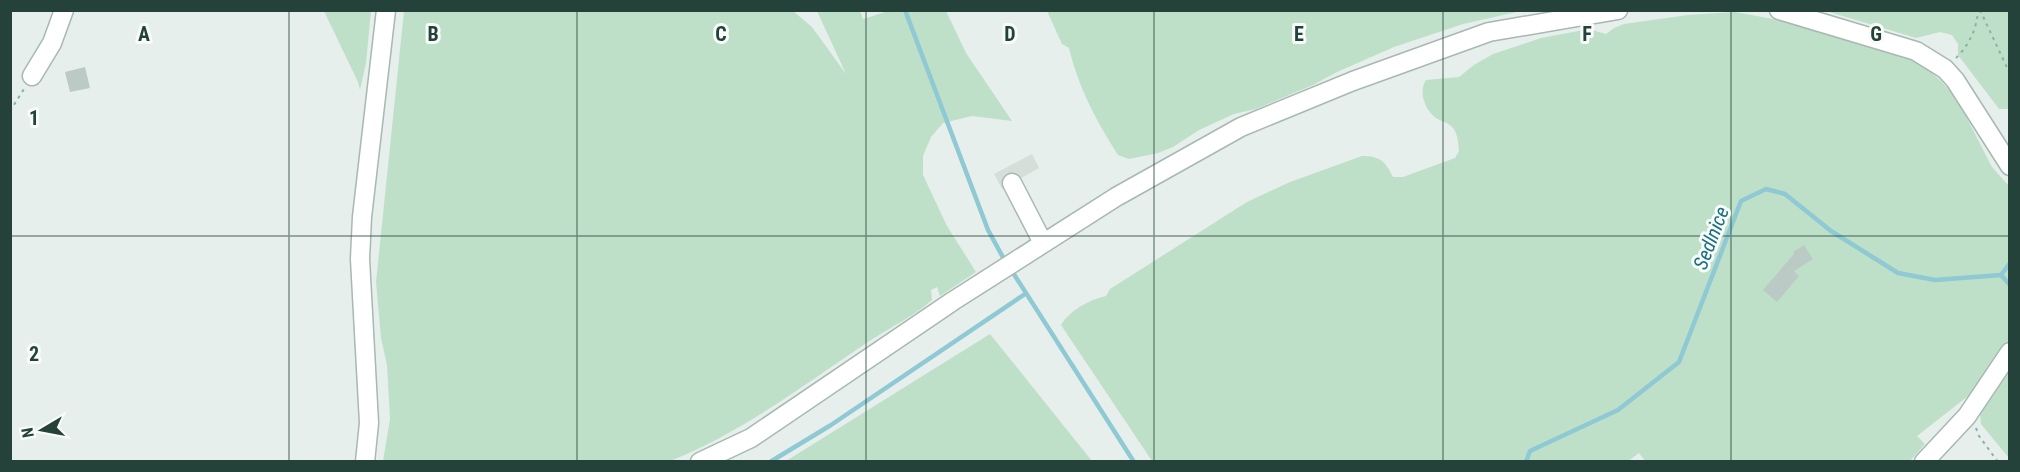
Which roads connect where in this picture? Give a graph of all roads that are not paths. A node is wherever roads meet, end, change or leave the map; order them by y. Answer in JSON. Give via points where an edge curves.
{"nodes":[{"id":1,"x":64,"y":10,"type":"edge"},
{"id":2,"x":386,"y":10,"type":"edge"},
{"id":3,"x":1618,"y":10,"type":"edge"},
{"id":4,"x":1779,"y":10,"type":"edge"},
{"id":5,"x":32,"y":76,"type":"road end"},
{"id":6,"x":2010,"y":166,"type":"edge"},
{"id":7,"x":1012,"y":183,"type":"dead end"},
{"id":8,"x":1043,"y":243,"type":"junction"},
{"id":9,"x":2010,"y":352,"type":"edge"},
{"id":10,"x":366,"y":462,"type":"edge"},
{"id":11,"x":700,"y":462,"type":"edge"},
{"id":12,"x":1924,"y":462,"type":"edge"}],
"edges":[{"from":1,"to":5,"type":"street","via":[[52,43]]},
{"from":2,"to":10,"type":"street","via":[[360,259],[369,411]]},
{"from":3,"to":8,"type":"street","via":[[1490,32],[1343,85],[1241,127]]},
{"from":4,"to":6,"type":"street","via":[[1917,51],[1945,69]]},
{"from":7,"to":8,"type":"street"},
{"from":8,"to":11,"type":"street","via":[[751,438]]},
{"from":9,"to":12,"type":"street","via":[[1970,411]]}]}
